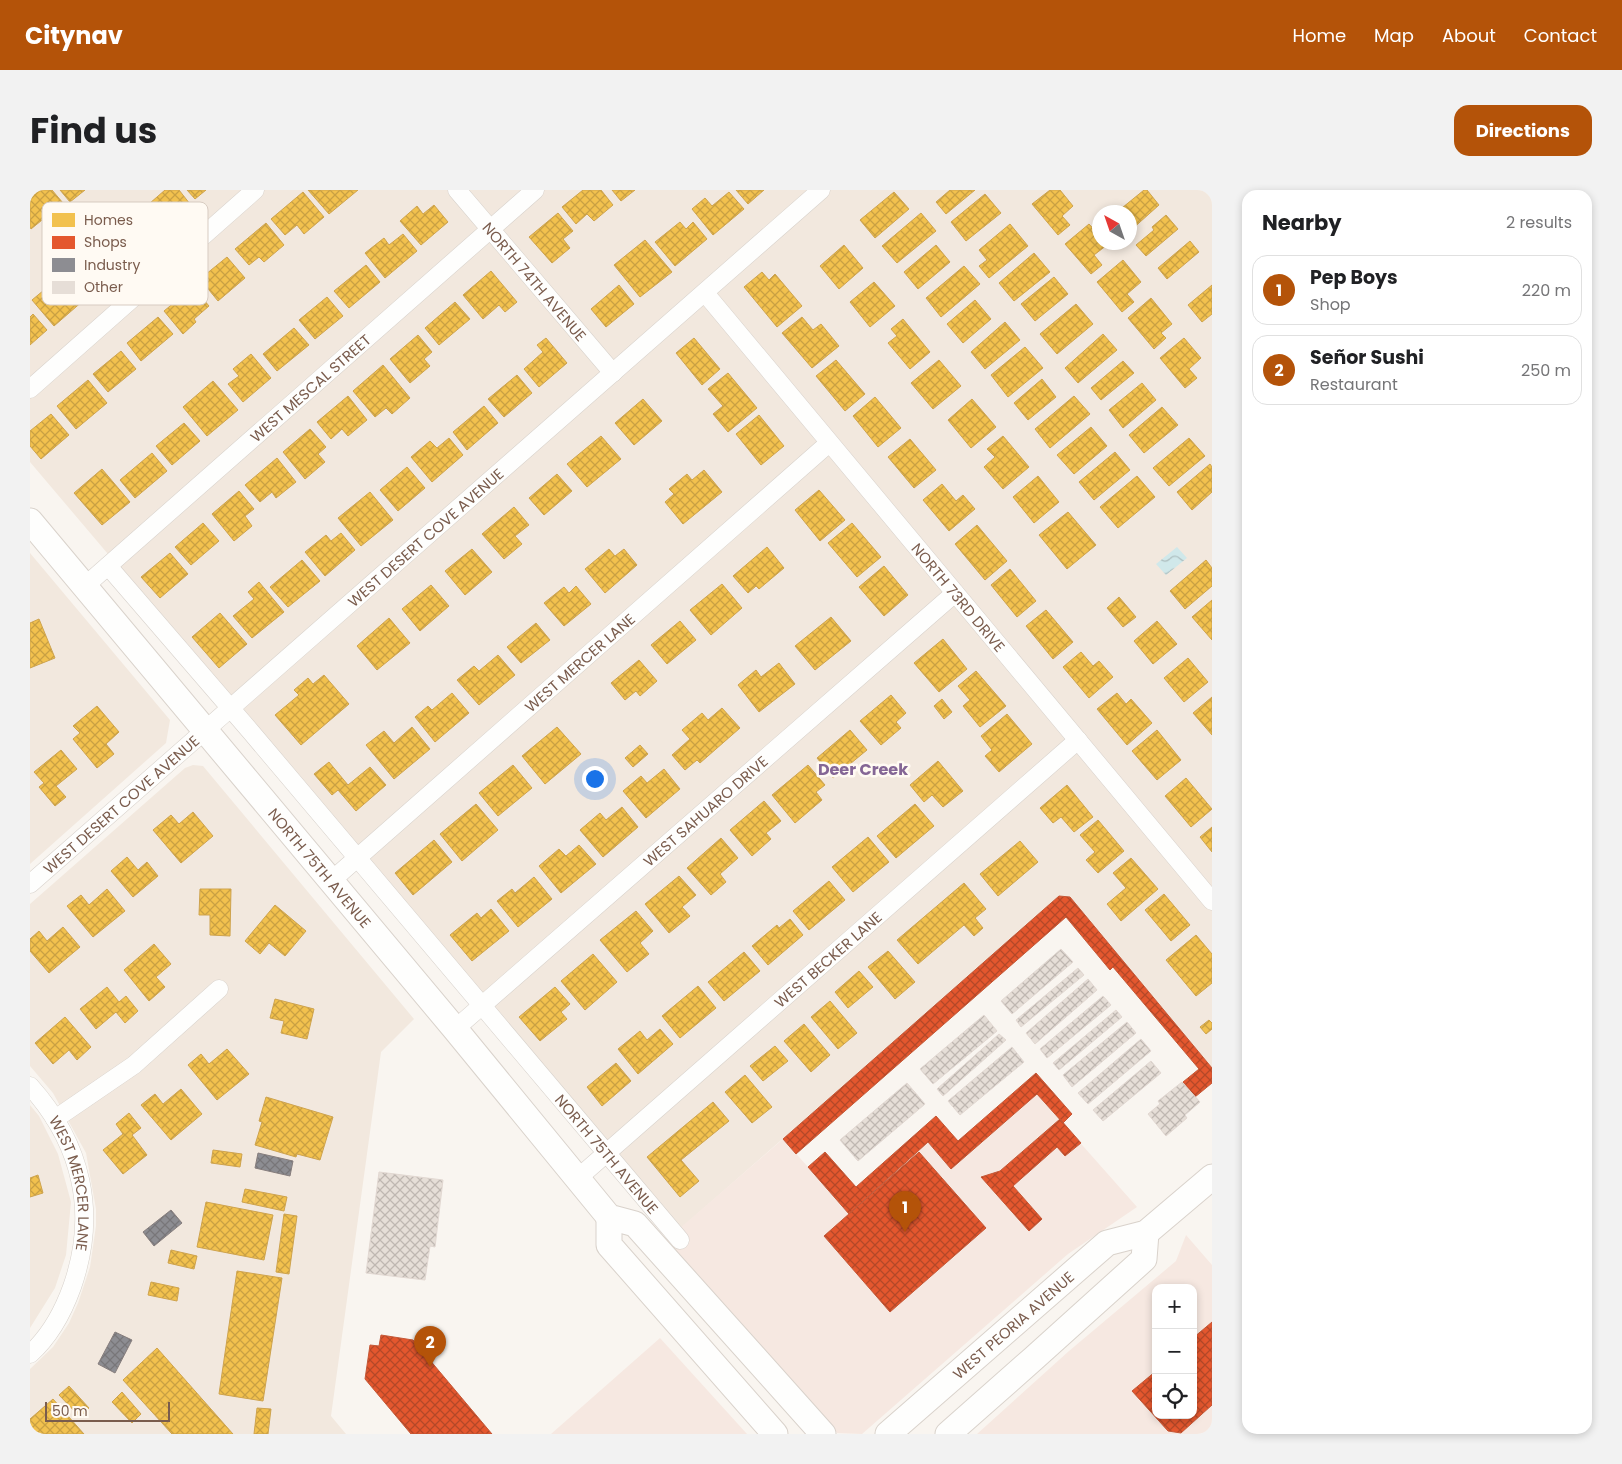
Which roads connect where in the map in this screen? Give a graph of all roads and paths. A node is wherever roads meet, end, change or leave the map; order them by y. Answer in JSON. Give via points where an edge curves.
{"nodes":[{"id":1,"x":255,"y":190,"type":"edge"},
{"id":2,"x":457,"y":190,"type":"edge"},
{"id":3,"x":535,"y":190,"type":"edge"},
{"id":4,"x":821,"y":190,"type":"edge"},
{"id":5,"x":490,"y":229,"type":"junction"},
{"id":6,"x":208,"y":232,"type":"edge"},
{"id":7,"x":705,"y":293,"type":"junction"},
{"id":8,"x":125,"y":305,"type":"edge"},
{"id":9,"x":613,"y":373,"type":"junction"},
{"id":10,"x":30,"y":389,"type":"edge"},
{"id":11,"x":829,"y":443,"type":"junction"},
{"id":12,"x":30,"y":521,"type":"edge"},
{"id":13,"x":108,"y":566,"type":"junction"},
{"id":14,"x":85,"y":586,"type":"junction"},
{"id":15,"x":955,"y":593,"type":"junction"},
{"id":16,"x":230,"y":708,"type":"junction"},
{"id":17,"x":205,"y":730,"type":"junction"},
{"id":18,"x":1078,"y":740,"type":"junction"},
{"id":19,"x":357,"y":858,"type":"junction"},
{"id":20,"x":331,"y":881,"type":"junction"},
{"id":21,"x":30,"y":884,"type":"edge"},
{"id":22,"x":1212,"y":901,"type":"edge"},
{"id":23,"x":220,"y":989,"type":"dead end"},
{"id":24,"x":482,"y":1006,"type":"junction"},
{"id":25,"x":456,"y":1029,"type":"junction"},
{"id":26,"x":30,"y":1086,"type":"edge"},
{"id":27,"x":55,"y":1119,"type":"junction"},
{"id":28,"x":606,"y":1152,"type":"junction"},
{"id":29,"x":1212,"y":1177,"type":"edge"},
{"id":30,"x":578,"y":1178,"type":"junction"},
{"id":31,"x":609,"y":1217,"type":"junction"},
{"id":32,"x":1146,"y":1233,"type":"junction"},
{"id":33,"x":680,"y":1240,"type":"dead end"},
{"id":34,"x":615,"y":1252,"type":"junction"},
{"id":35,"x":681,"y":1277,"type":"junction"},
{"id":36,"x":1060,"y":1284,"type":"junction"},
{"id":37,"x":1085,"y":1313,"type":"junction"},
{"id":38,"x":30,"y":1354,"type":"edge"},
{"id":39,"x":774,"y":1434,"type":"edge"},
{"id":40,"x":823,"y":1434,"type":"edge"},
{"id":41,"x":888,"y":1434,"type":"edge"},
{"id":42,"x":948,"y":1434,"type":"edge"}],
"edges":[{"from":1,"to":6,"type":"street"},
{"from":2,"to":5,"type":"street","name":"NORTH 74TH AVENUE"},
{"from":3,"to":5,"type":"street","name":"WEST MESCAL STREET"},
{"from":4,"to":7,"type":"street","name":"WEST DESERT COVE AVENUE"},
{"from":5,"to":9,"type":"street","name":"NORTH 74TH AVENUE"},
{"from":5,"to":13,"type":"street","name":"WEST MESCAL STREET"},
{"from":7,"to":9,"type":"street","name":"WEST DESERT COVE AVENUE"},
{"from":7,"to":11,"type":"street","name":"NORTH 73RD DRIVE"},
{"from":8,"to":10,"type":"street"},
{"from":9,"to":16,"type":"street","name":"WEST DESERT COVE AVENUE"},
{"from":11,"to":15,"type":"street","name":"NORTH 73RD DRIVE"},
{"from":11,"to":19,"type":"street","name":"WEST MERCER LANE"},
{"from":12,"to":14,"type":"main road","name":"NORTH 75TH AVENUE"},
{"from":13,"to":14,"type":"street","name":"WEST MESCAL STREET"},
{"from":13,"to":16,"type":"street","name":"NORTH 75TH AVENUE"},
{"from":14,"to":17,"type":"main road","name":"NORTH 75TH AVENUE"},
{"from":15,"to":18,"type":"street","name":"NORTH 73RD DRIVE"},
{"from":15,"to":24,"type":"street","name":"WEST SAHUARO DRIVE"},
{"from":16,"to":17,"type":"street","name":"WEST DESERT COVE AVENUE"},
{"from":16,"to":19,"type":"street","name":"NORTH 75TH AVENUE"},
{"from":17,"to":20,"type":"main road","name":"NORTH 75TH AVENUE"},
{"from":17,"to":21,"type":"street","name":"WEST DESERT COVE AVENUE"},
{"from":18,"to":22,"type":"street","name":"NORTH 73RD DRIVE"},
{"from":18,"to":28,"type":"street","name":"WEST BECKER LANE"},
{"from":19,"to":20,"type":"street","name":"WEST MERCER LANE"},
{"from":19,"to":24,"type":"street","name":"NORTH 75TH AVENUE"},
{"from":20,"to":25,"type":"main road","name":"NORTH 75TH AVENUE"},
{"from":23,"to":27,"type":"street","name":"WEST MERCER LANE","via":[[134,1064]]},
{"from":24,"to":25,"type":"street","name":"WEST SAHUARO DRIVE"},
{"from":24,"to":28,"type":"street","name":"NORTH 75TH AVENUE"},
{"from":25,"to":30,"type":"main road","name":"NORTH 75TH AVENUE"},
{"from":26,"to":27,"type":"street"},
{"from":27,"to":38,"type":"street","name":"WEST MERCER LANE","via":[[78,1168],[83,1190],[84,1244],[68,1299],[52,1330]]},
{"from":28,"to":30,"type":"street","name":"WEST BECKER LANE"},
{"from":28,"to":33,"type":"street","name":"NORTH 75TH AVENUE"},
{"from":29,"to":32,"type":"main road","name":"WEST PEORIA AVENUE"},
{"from":30,"to":31,"type":"main road","name":"NORTH 75TH AVENUE"},
{"from":31,"to":34,"type":"main road","via":[[609,1245]]},
{"from":31,"to":35,"type":"main road","name":"NORTH 75TH AVENUE","via":[[635,1224]]},
{"from":32,"to":36,"type":"main road","name":"WEST PEORIA AVENUE","via":[[1107,1243]]},
{"from":32,"to":37,"type":"main road","via":[[1144,1259]]},
{"from":34,"to":35,"type":"main road","via":[[631,1252],[668,1283]]},
{"from":34,"to":39,"type":"main road"},
{"from":35,"to":40,"type":"main road","name":"NORTH 75TH AVENUE"},
{"from":36,"to":37,"type":"main road"},
{"from":36,"to":41,"type":"main road","name":"WEST PEORIA AVENUE"},
{"from":37,"to":42,"type":"main road"}]}
